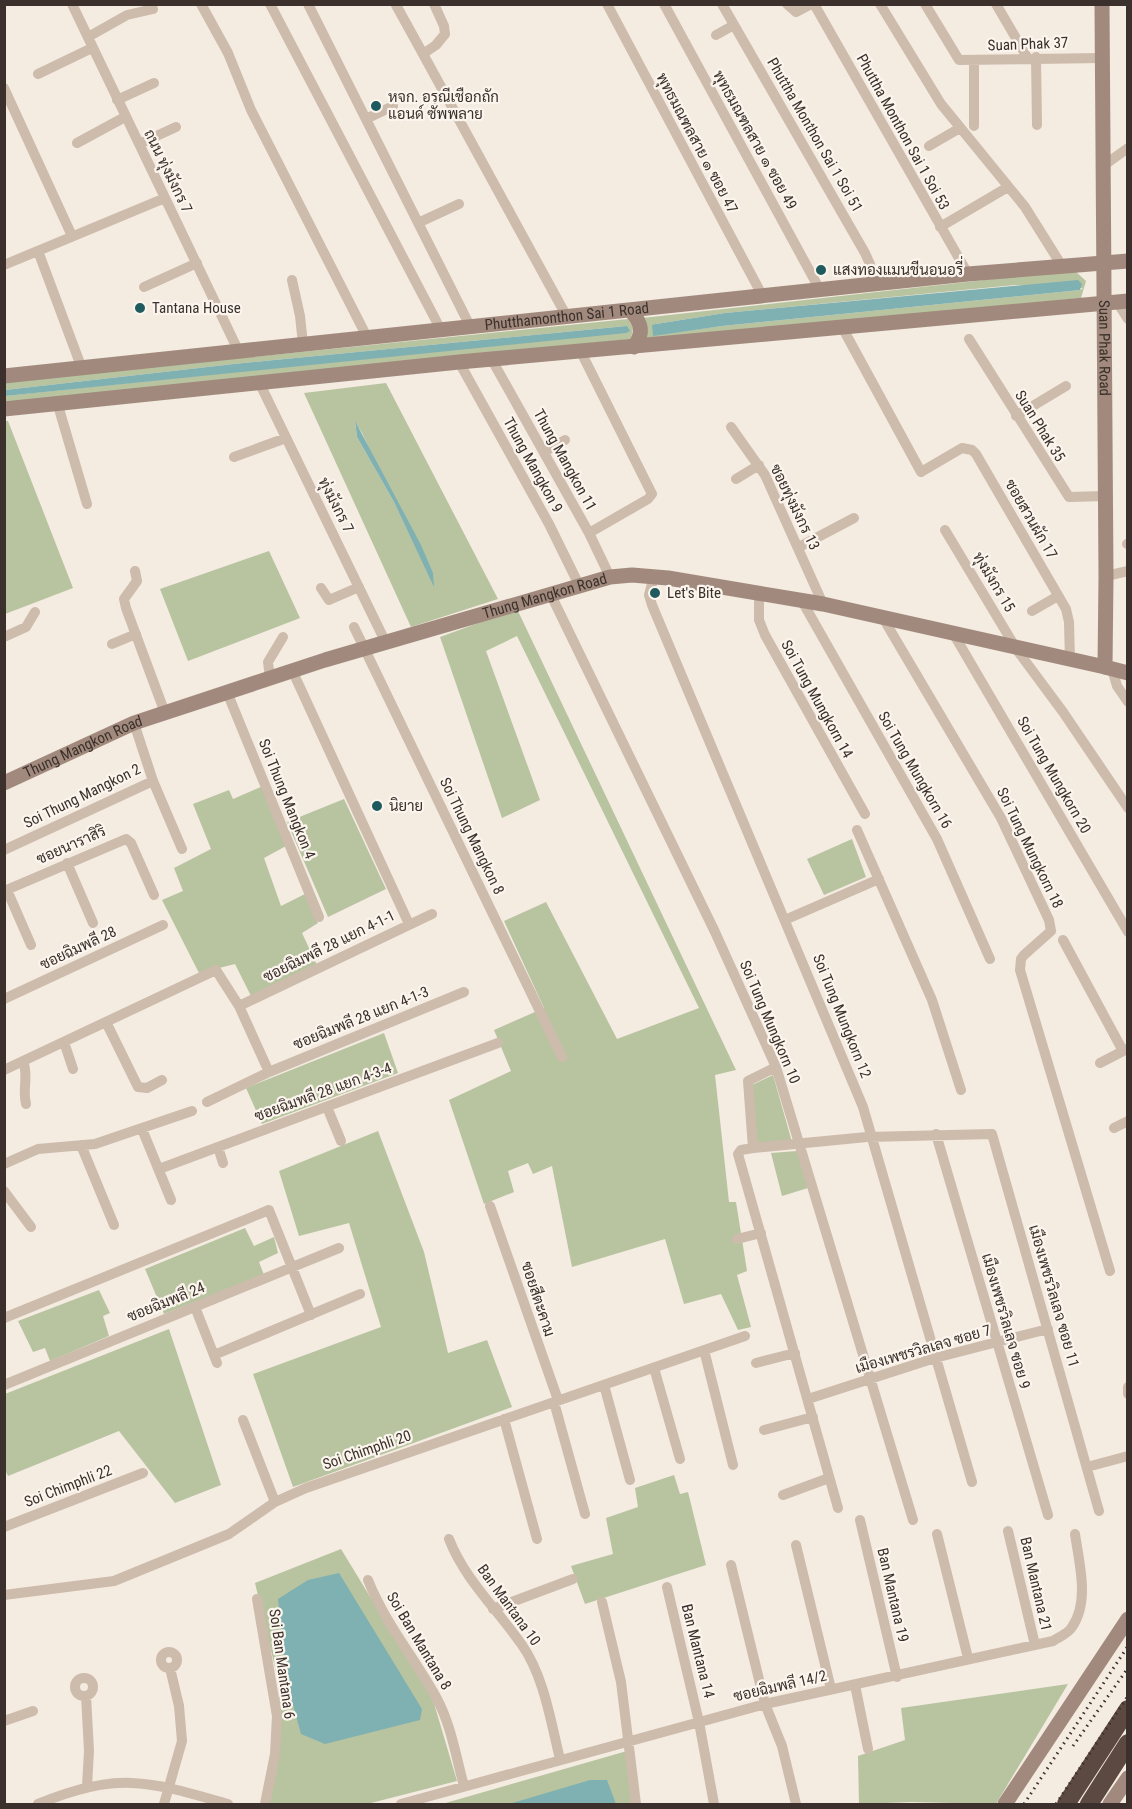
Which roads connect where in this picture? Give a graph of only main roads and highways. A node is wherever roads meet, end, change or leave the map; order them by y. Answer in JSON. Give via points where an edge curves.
{"nodes":[{"id":1,"x":1102,"y":4,"type":"edge"},
{"id":2,"x":1128,"y":261,"type":"edge"},
{"id":3,"x":1104,"y":266,"type":"junction"},
{"id":4,"x":1113,"y":300,"type":"edge"},
{"id":5,"x":631,"y":311,"type":"junction"},
{"id":6,"x":634,"y":347,"type":"junction"},
{"id":7,"x":4,"y":376,"type":"edge"},
{"id":8,"x":4,"y":409,"type":"edge"},
{"id":9,"x":1108,"y":668,"type":"junction"},
{"id":10,"x":1128,"y":673,"type":"edge"},
{"id":11,"x":4,"y":783,"type":"edge"},
{"id":12,"x":1128,"y":1619,"type":"edge"},
{"id":13,"x":1128,"y":1709,"type":"edge"},
{"id":14,"x":1128,"y":1743,"type":"edge"},
{"id":15,"x":1128,"y":1778,"type":"edge"},
{"id":16,"x":1005,"y":1804,"type":"edge"},
{"id":17,"x":1066,"y":1804,"type":"edge"},
{"id":18,"x":1089,"y":1804,"type":"edge"},
{"id":19,"x":1110,"y":1804,"type":"edge"}],
"edges":[{"from":1,"to":3,"type":"main road","name":"Suan Phak Road"},
{"from":2,"to":3,"type":"main road","name":"Phutthamonthon Sai 1 Road"},
{"from":3,"to":4,"type":"main road","name":"Suan Phak Road"},
{"from":3,"to":5,"type":"main road","name":"Phutthamonthon Sai 1 Road","via":[[968,274]]},
{"from":4,"to":6,"type":"main road"},
{"from":4,"to":9,"type":"main road","name":"Suan Phak Road","via":[[1105,496]]},
{"from":5,"to":6,"type":"main road","via":[[642,331]]},
{"from":5,"to":7,"type":"main road","name":"Phutthamonthon Sai 1 Road"},
{"from":6,"to":8,"type":"main road"},
{"from":9,"to":10,"type":"main road"},
{"from":9,"to":11,"type":"main road","name":"Thung Mangkon Road","via":[[823,604],[654,576],[610,577],[292,670],[134,723]]},
{"from":12,"to":16,"type":"main road"},
{"from":13,"to":17,"type":"highway"},
{"from":14,"to":18,"type":"highway"},
{"from":15,"to":19,"type":"main road"}]}
